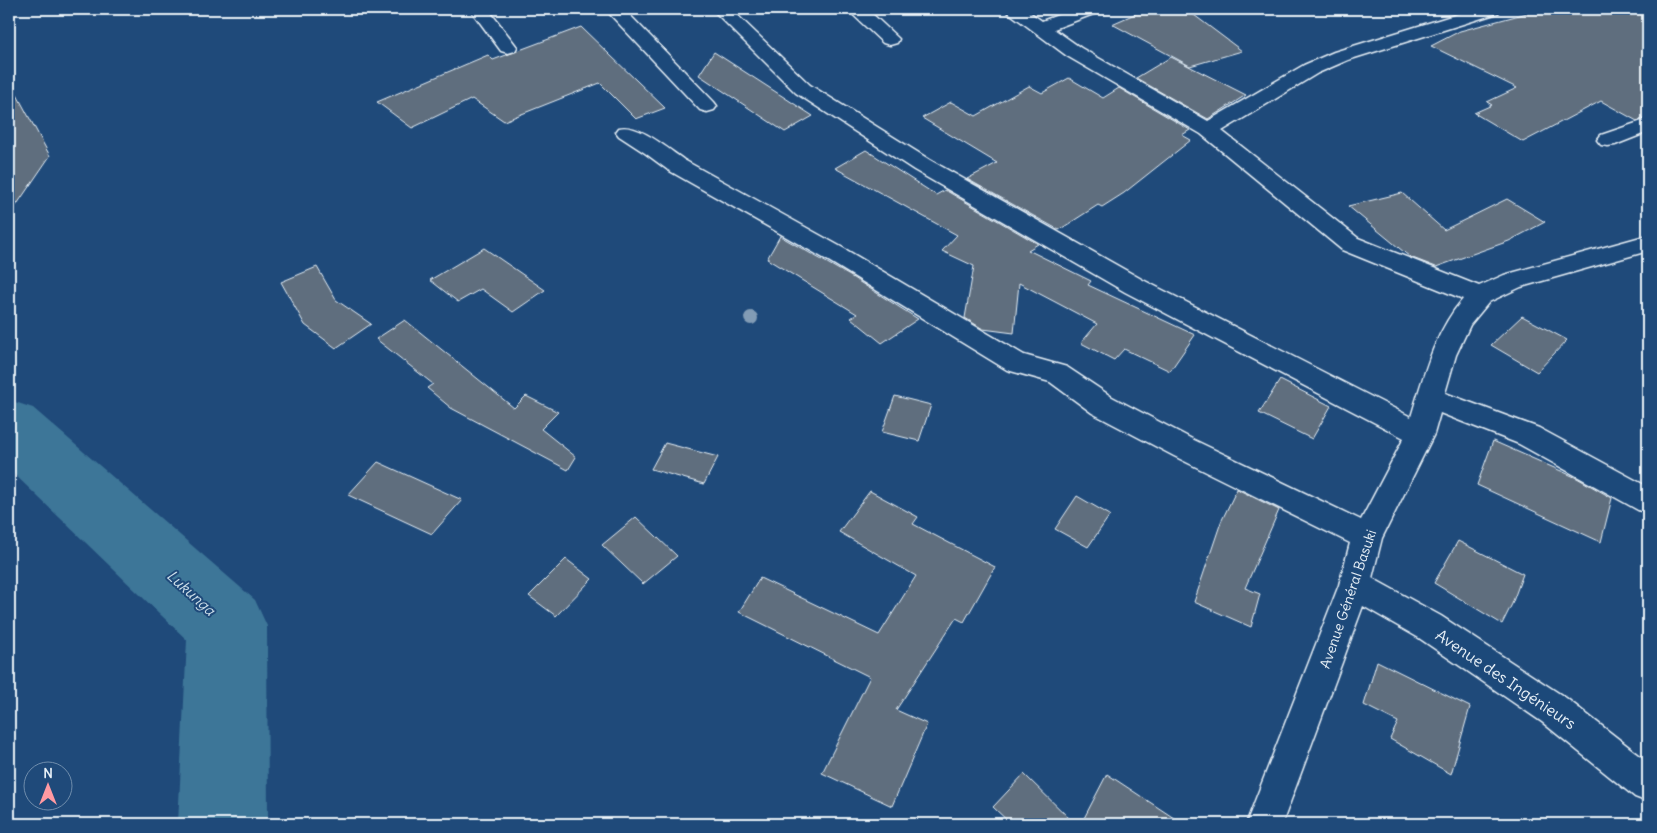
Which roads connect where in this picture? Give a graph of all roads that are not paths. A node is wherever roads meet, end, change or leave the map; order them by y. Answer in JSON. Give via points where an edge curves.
{"nodes":[{"id":1,"x":479,"y":9,"type":"edge"},
{"id":2,"x":614,"y":9,"type":"edge"},
{"id":3,"x":721,"y":9,"type":"edge"},
{"id":4,"x":856,"y":9,"type":"edge"},
{"id":5,"x":1013,"y":9,"type":"edge"},
{"id":6,"x":1090,"y":9,"type":"edge"},
{"id":7,"x":1492,"y":9,"type":"edge"},
{"id":8,"x":1040,"y":28,"type":"junction"},
{"id":9,"x":890,"y":39,"type":"dead end"},
{"id":10,"x":508,"y":47,"type":"dead end"},
{"id":11,"x":707,"y":106,"type":"dead end"},
{"id":12,"x":1648,"y":125,"type":"edge"},
{"id":13,"x":1208,"y":130,"type":"junction"},
{"id":14,"x":626,"y":132,"type":"dead end"},
{"id":15,"x":1608,"y":140,"type":"dead end"},
{"id":16,"x":1648,"y":243,"type":"edge"},
{"id":17,"x":1480,"y":296,"type":"junction"},
{"id":18,"x":1431,"y":399,"type":"junction"},
{"id":19,"x":1420,"y":434,"type":"junction"},
{"id":20,"x":1648,"y":501,"type":"edge"},
{"id":21,"x":1367,"y":537,"type":"junction"},
{"id":22,"x":1356,"y":585,"type":"junction"},
{"id":23,"x":1648,"y":784,"type":"edge"},
{"id":24,"x":1264,"y":824,"type":"edge"}],
"edges":[{"from":1,"to":10,"type":"street"},
{"from":2,"to":11,"type":"street"},
{"from":3,"to":19,"type":"street","via":[[803,89],[922,165],[1134,286]]},
{"from":4,"to":9,"type":"street"},
{"from":5,"to":8,"type":"street"},
{"from":6,"to":8,"type":"street"},
{"from":7,"to":13,"type":"street","via":[[1341,56],[1311,69]]},
{"from":8,"to":13,"type":"street","via":[[1074,52]]},
{"from":12,"to":15,"type":"street"},
{"from":13,"to":17,"type":"street","via":[[1350,244]]},
{"from":14,"to":21,"type":"street","via":[[676,165],[835,254],[1016,364],[1058,374],[1102,404],[1184,448]]},
{"from":16,"to":17,"type":"street","name":"Avenue Général Basuki","via":[[1513,281]]},
{"from":17,"to":18,"type":"street","name":"Avenue Général Basuki","via":[[1459,321],[1443,355]]},
{"from":18,"to":19,"type":"street","name":"Avenue Général Basuki"},
{"from":18,"to":20,"type":"street","via":[[1529,436]]},
{"from":19,"to":21,"type":"street","name":"Avenue Général Basuki"},
{"from":21,"to":22,"type":"street","name":"Avenue Général Basuki"},
{"from":22,"to":23,"type":"street","name":"Avenue des Ingénieurs","via":[[1430,627],[1554,710]]},
{"from":22,"to":24,"type":"street","name":"Avenue Général Basuki"}]}
